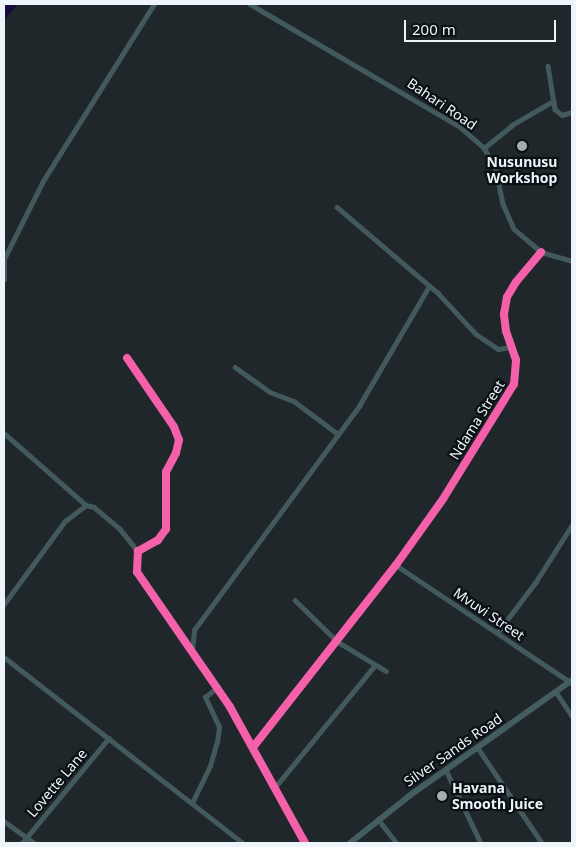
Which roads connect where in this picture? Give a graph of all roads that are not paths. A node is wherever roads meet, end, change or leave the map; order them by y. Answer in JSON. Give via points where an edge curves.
{"nodes":[{"id":1,"x":154,"y":4,"type":"edge"},
{"id":2,"x":250,"y":4,"type":"edge"},
{"id":3,"x":548,"y":66,"type":"dead end"},
{"id":4,"x":553,"y":101,"type":"junction"},
{"id":5,"x":572,"y":112,"type":"edge"},
{"id":6,"x":484,"y":148,"type":"junction"},
{"id":7,"x":336,"y":207,"type":"dead end"},
{"id":8,"x":541,"y":252,"type":"junction"},
{"id":9,"x":572,"y":261,"type":"edge"},
{"id":10,"x":4,"y":280,"type":"edge"},
{"id":11,"x":429,"y":286,"type":"junction"},
{"id":12,"x":511,"y":347,"type":"junction"},
{"id":13,"x":128,"y":358,"type":"dead end"},
{"id":14,"x":234,"y":367,"type":"dead end"},
{"id":15,"x":4,"y":433,"type":"edge"},
{"id":16,"x":338,"y":434,"type":"junction"},
{"id":17,"x":86,"y":505,"type":"junction"},
{"id":18,"x":572,"y":526,"type":"edge"},
{"id":19,"x":138,"y":551,"type":"junction"},
{"id":20,"x":396,"y":565,"type":"junction"},
{"id":21,"x":295,"y":600,"type":"dead end"},
{"id":22,"x":4,"y":604,"type":"edge"},
{"id":23,"x":497,"y":633,"type":"junction"},
{"id":24,"x":338,"y":642,"type":"junction"},
{"id":25,"x":192,"y":653,"type":"junction"},
{"id":26,"x":4,"y":657,"type":"edge"},
{"id":27,"x":375,"y":665,"type":"junction"},
{"id":28,"x":386,"y":671,"type":"dead end"},
{"id":29,"x":571,"y":681,"type":"edge"},
{"id":30,"x":217,"y":688,"type":"junction"},
{"id":31,"x":556,"y":692,"type":"junction"},
{"id":32,"x":572,"y":716,"type":"edge"},
{"id":33,"x":109,"y":738,"type":"junction"},
{"id":34,"x":254,"y":746,"type":"junction"},
{"id":35,"x":478,"y":748,"type":"junction"},
{"id":36,"x":446,"y":770,"type":"junction"},
{"id":37,"x":276,"y":786,"type":"junction"},
{"id":38,"x":192,"y":803,"type":"junction"},
{"id":39,"x":378,"y":819,"type":"junction"},
{"id":40,"x":4,"y":820,"type":"edge"},
{"id":41,"x":26,"y":838,"type":"junction"},
{"id":42,"x":22,"y":843,"type":"edge"},
{"id":43,"x":34,"y":843,"type":"edge"},
{"id":44,"x":242,"y":843,"type":"edge"},
{"id":45,"x":305,"y":843,"type":"edge"},
{"id":46,"x":350,"y":843,"type":"edge"},
{"id":47,"x":397,"y":843,"type":"edge"},
{"id":48,"x":481,"y":843,"type":"edge"},
{"id":49,"x":542,"y":843,"type":"edge"}],
"edges":[{"from":1,"to":10,"type":"street","via":[[43,181],[4,259]]},
{"from":2,"to":6,"type":"street","name":"Bahari Road","via":[[420,101]]},
{"from":3,"to":4,"type":"street"},
{"from":4,"to":5,"type":"street","via":[[559,114]]},
{"from":4,"to":6,"type":"street","via":[[512,125]]},
{"from":6,"to":8,"type":"street","name":"Bahari Road","via":[[495,166],[502,204],[514,229]]},
{"from":7,"to":11,"type":"street"},
{"from":8,"to":9,"type":"street","name":"Bahari Road"},
{"from":8,"to":12,"type":"street","name":"Ndama Street","via":[[507,297],[504,314]]},
{"from":11,"to":12,"type":"street","via":[[460,319],[492,346],[502,350]]},
{"from":11,"to":16,"type":"street","via":[[384,366]]},
{"from":12,"to":20,"type":"street","name":"Ndama Street","via":[[517,372],[514,384],[443,499]]},
{"from":13,"to":19,"type":"street","via":[[174,427],[179,440],[166,472],[166,528],[158,540]]},
{"from":14,"to":16,"type":"street","via":[[270,392],[294,401]]},
{"from":15,"to":17,"type":"street"},
{"from":16,"to":25,"type":"street","via":[[194,630]]},
{"from":17,"to":19,"type":"street","via":[[94,507],[120,529]]},
{"from":17,"to":22,"type":"street","via":[[65,521]]},
{"from":18,"to":23,"type":"street"},
{"from":19,"to":25,"type":"street","via":[[136,566],[141,581]]},
{"from":20,"to":23,"type":"street","name":"Mvuvi Street"},
{"from":20,"to":24,"type":"street","name":"Ndama Street"},
{"from":21,"to":24,"type":"street"},
{"from":23,"to":29,"type":"street","name":"Mvuvi Street"},
{"from":24,"to":27,"type":"street"},
{"from":24,"to":34,"type":"street","name":"Ndama Street"},
{"from":25,"to":30,"type":"street"},
{"from":26,"to":33,"type":"street"},
{"from":27,"to":28,"type":"street"},
{"from":27,"to":37,"type":"street"},
{"from":29,"to":31,"type":"street","name":"Silver Sands Road"},
{"from":30,"to":34,"type":"street"},
{"from":30,"to":38,"type":"street","via":[[205,696],[219,727],[216,742],[210,766]]},
{"from":31,"to":32,"type":"street"},
{"from":31,"to":35,"type":"street","name":"Silver Sands Road"},
{"from":33,"to":38,"type":"street"},
{"from":33,"to":41,"type":"street","name":"Lovette Lane"},
{"from":34,"to":37,"type":"street"},
{"from":35,"to":36,"type":"street","name":"Silver Sands Road"},
{"from":35,"to":49,"type":"street"},
{"from":36,"to":39,"type":"street","name":"Silver Sands Road"},
{"from":36,"to":48,"type":"street"},
{"from":37,"to":45,"type":"street"},
{"from":38,"to":44,"type":"street"},
{"from":39,"to":46,"type":"street","name":"Silver Sands Road"},
{"from":39,"to":47,"type":"street"},
{"from":40,"to":41,"type":"street"},
{"from":41,"to":42,"type":"street","name":"Lovette Lane"},
{"from":41,"to":43,"type":"street"}]}
